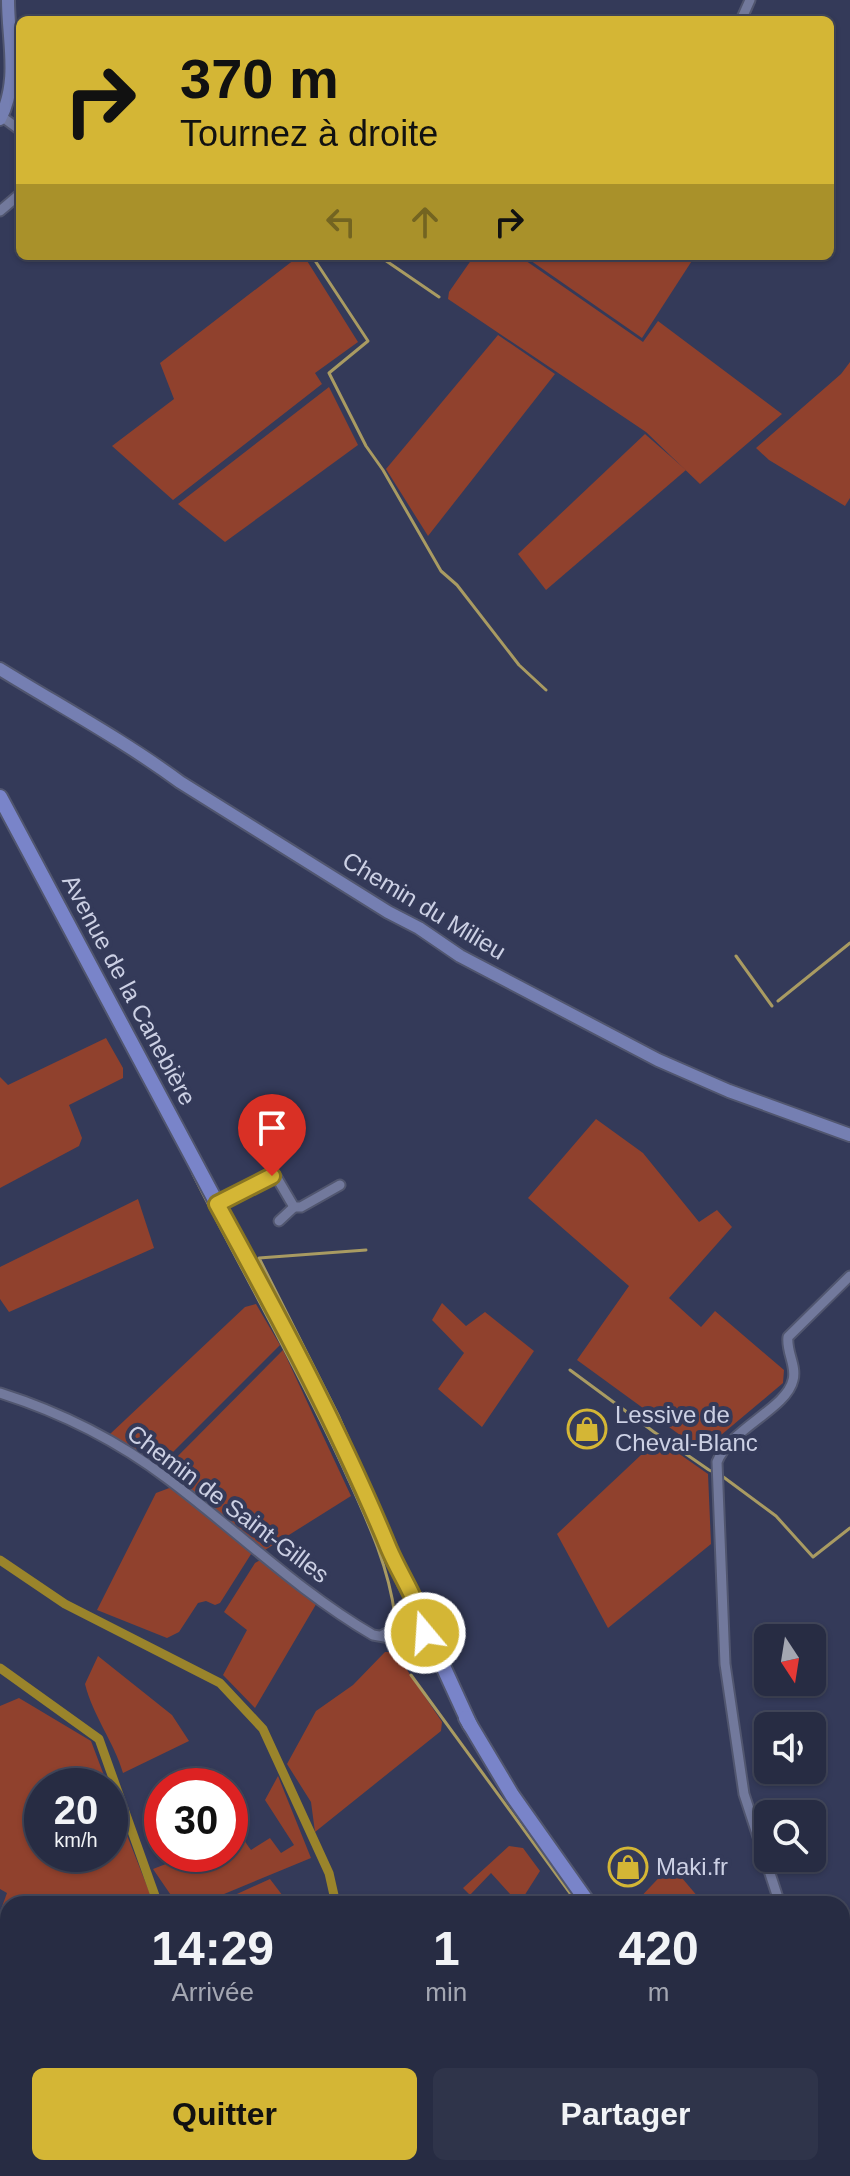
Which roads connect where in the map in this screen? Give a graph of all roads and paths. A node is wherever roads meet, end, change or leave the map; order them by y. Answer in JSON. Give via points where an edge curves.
{"nodes":[{"id":1,"x":8,"y":0,"type":"edge"},
{"id":2,"x":1,"y":118,"type":"edge"},
{"id":3,"x":16,"y":197,"type":"edge"},
{"id":4,"x":0,"y":211,"type":"edge"},
{"id":5,"x":0,"y":669,"type":"edge"},
{"id":6,"x":0,"y":797,"type":"edge"},
{"id":7,"x":850,"y":1135,"type":"edge"},
{"id":8,"x":340,"y":1185,"type":"dead end"},
{"id":9,"x":217,"y":1204,"type":"junction"},
{"id":10,"x":294,"y":1207,"type":"junction"},
{"id":11,"x":279,"y":1221,"type":"dead end"},
{"id":12,"x":850,"y":1276,"type":"edge"},
{"id":13,"x":0,"y":1393,"type":"edge"},
{"id":14,"x":420,"y":1626,"type":"junction"},
{"id":15,"x":383,"y":1635,"type":"junction"},
{"id":16,"x":470,"y":1725,"type":"junction"},
{"id":17,"x":778,"y":1892,"type":"junction"},
{"id":18,"x":583,"y":1896,"type":"edge"},
{"id":19,"x":779,"y":1896,"type":"edge"},
{"id":20,"x":782,"y":1896,"type":"edge"}],
"edges":[{"from":1,"to":2,"type":"street","via":[[13,71]]},
{"from":3,"to":4,"type":"street"},
{"from":5,"to":7,"type":"street","name":"Chemin du Milieu","via":[[131,746],[460,956],[696,1077]]},
{"from":6,"to":9,"type":"main road","name":"Avenue de la Canebière"},
{"from":8,"to":10,"type":"street"},
{"from":9,"to":10,"type":"street","via":[[272,1176]]},
{"from":9,"to":14,"type":"main road","name":"Avenue de la Canebière","via":[[316,1389]]},
{"from":10,"to":11,"type":"street"},
{"from":12,"to":17,"type":"street","via":[[788,1337],[794,1375],[787,1393],[729,1442],[717,1462],[725,1664],[744,1794]]},
{"from":13,"to":15,"type":"street","name":"Chemin de Saint-Gilles","via":[[41,1407],[131,1454],[357,1625]]},
{"from":14,"to":15,"type":"street"},
{"from":14,"to":15,"type":"street","via":[[390,1638]]},
{"from":14,"to":16,"type":"main road"},
{"from":14,"to":16,"type":"main road","via":[[442,1680]]},
{"from":16,"to":18,"type":"main road"},
{"from":17,"to":19,"type":"street"},
{"from":17,"to":20,"type":"street"}]}
